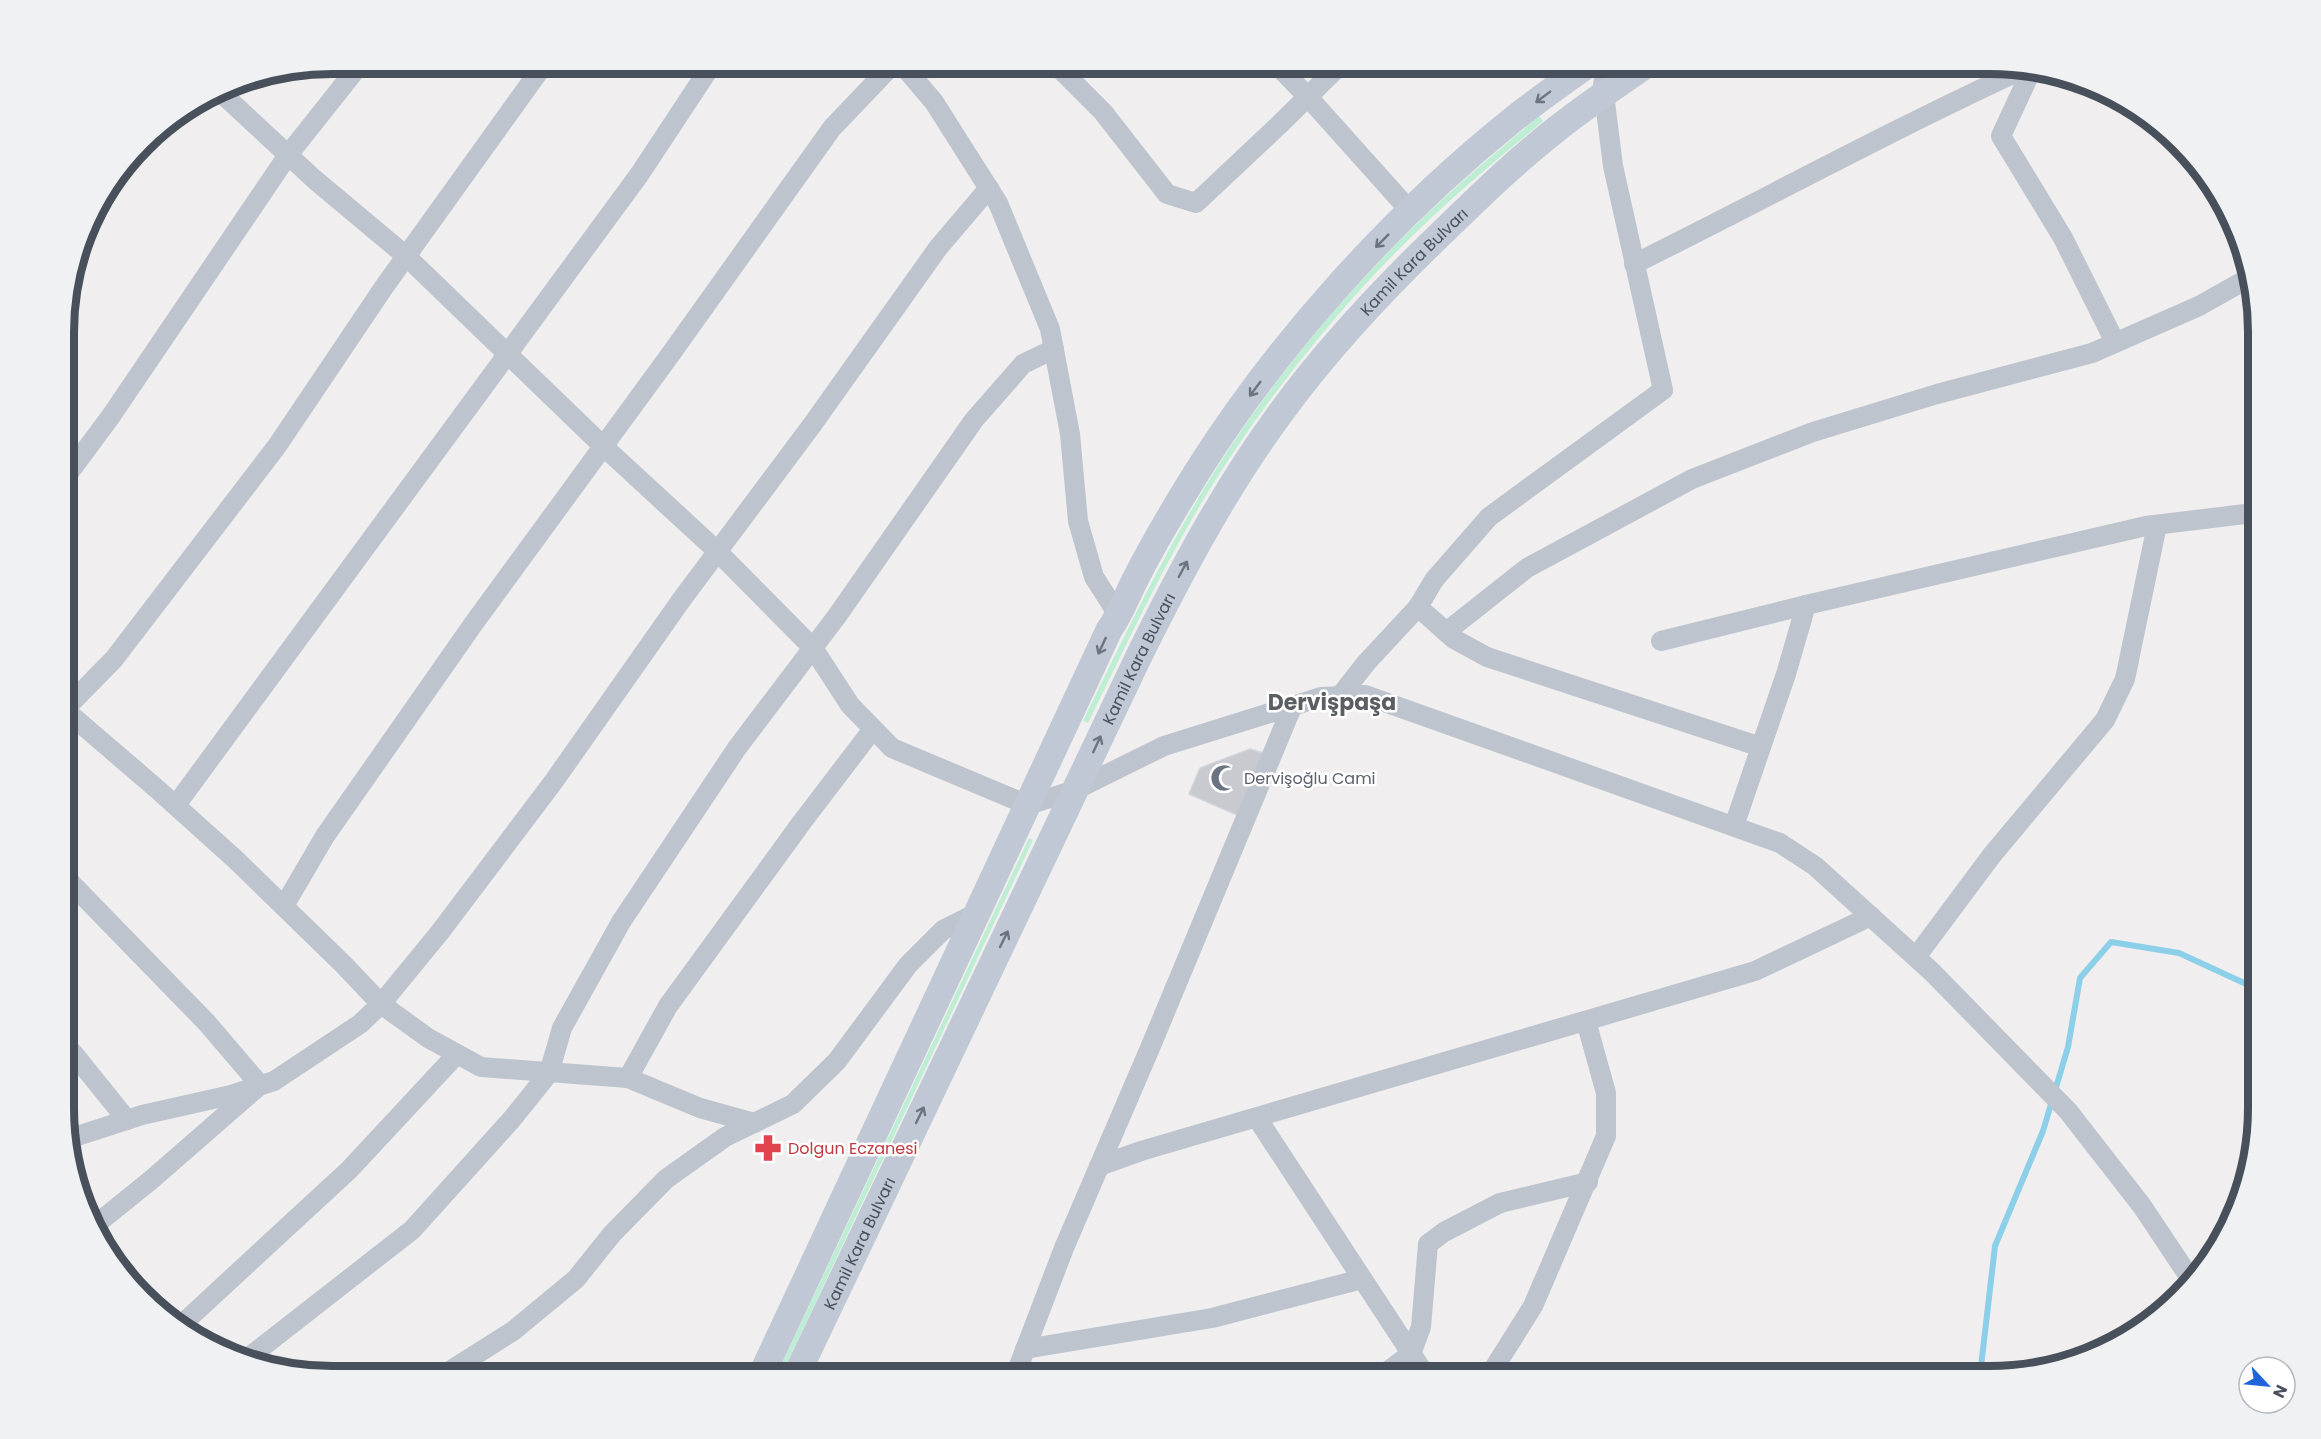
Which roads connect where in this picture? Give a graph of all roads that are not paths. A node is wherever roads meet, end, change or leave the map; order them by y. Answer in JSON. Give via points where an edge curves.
{"nodes":[{"id":1,"x":352,"y":74,"type":"edge"},
{"id":2,"x":537,"y":74,"type":"edge"},
{"id":3,"x":706,"y":74,"type":"edge"},
{"id":4,"x":894,"y":74,"type":"edge"},
{"id":5,"x":911,"y":74,"type":"edge"},
{"id":6,"x":1065,"y":74,"type":"edge"},
{"id":7,"x":1286,"y":74,"type":"edge"},
{"id":8,"x":1331,"y":74,"type":"edge"},
{"id":9,"x":1575,"y":74,"type":"edge"},
{"id":10,"x":1607,"y":74,"type":"edge"},
{"id":11,"x":1633,"y":74,"type":"edge"},
{"id":12,"x":2012,"y":75,"type":"edge"},
{"id":13,"x":2028,"y":77,"type":"edge"},
{"id":14,"x":1604,"y":94,"type":"junction"},
{"id":15,"x":225,"y":97,"type":"edge"},
{"id":16,"x":1308,"y":97,"type":"junction"},
{"id":17,"x":288,"y":155,"type":"junction"},
{"id":18,"x":989,"y":188,"type":"junction"},
{"id":19,"x":1411,"y":212,"type":"junction"},
{"id":20,"x":406,"y":256,"type":"junction"},
{"id":21,"x":1634,"y":264,"type":"junction"},
{"id":22,"x":2243,"y":281,"type":"edge"},
{"id":23,"x":2115,"y":342,"type":"junction"},
{"id":24,"x":1053,"y":349,"type":"junction"},
{"id":25,"x":506,"y":354,"type":"junction"},
{"id":26,"x":603,"y":446,"type":"junction"},
{"id":27,"x":74,"y":466,"type":"edge"},
{"id":28,"x":2248,"y":514,"type":"edge"},
{"id":29,"x":2157,"y":525,"type":"junction"},
{"id":30,"x":717,"y":551,"type":"junction"},
{"id":31,"x":1806,"y":605,"type":"junction"},
{"id":32,"x":1418,"y":608,"type":"junction"},
{"id":33,"x":1119,"y":616,"type":"junction"},
{"id":34,"x":1446,"y":632,"type":"junction"},
{"id":35,"x":1661,"y":641,"type":"dead end"},
{"id":36,"x":813,"y":648,"type":"junction"},
{"id":37,"x":1341,"y":695,"type":"junction"},
{"id":38,"x":74,"y":701,"type":"edge"},
{"id":39,"x":1292,"y":706,"type":"junction"},
{"id":40,"x":74,"y":718,"type":"edge"},
{"id":41,"x":873,"y":729,"type":"junction"},
{"id":42,"x":1761,"y":747,"type":"junction"},
{"id":43,"x":1075,"y":790,"type":"junction"},
{"id":44,"x":176,"y":805,"type":"junction"},
{"id":45,"x":1028,"y":805,"type":"junction"},
{"id":46,"x":1734,"y":826,"type":"junction"},
{"id":47,"x":74,"y":886,"type":"edge"},
{"id":48,"x":284,"y":906,"type":"junction"},
{"id":49,"x":977,"y":913,"type":"junction"},
{"id":50,"x":1871,"y":916,"type":"junction"},
{"id":51,"x":1916,"y":957,"type":"junction"},
{"id":52,"x":381,"y":1004,"type":"junction"},
{"id":53,"x":1586,"y":1021,"type":"junction"},
{"id":54,"x":74,"y":1054,"type":"edge"},
{"id":55,"x":457,"y":1054,"type":"junction"},
{"id":56,"x":549,"y":1073,"type":"junction"},
{"id":57,"x":628,"y":1078,"type":"junction"},
{"id":58,"x":260,"y":1085,"type":"junction"},
{"id":59,"x":1257,"y":1118,"type":"junction"},
{"id":60,"x":127,"y":1120,"type":"junction"},
{"id":61,"x":754,"y":1122,"type":"junction"},
{"id":62,"x":75,"y":1137,"type":"edge"},
{"id":63,"x":1099,"y":1166,"type":"junction"},
{"id":64,"x":1588,"y":1182,"type":"junction"},
{"id":65,"x":100,"y":1221,"type":"edge"},
{"id":66,"x":2187,"y":1273,"type":"edge"},
{"id":67,"x":1362,"y":1279,"type":"junction"},
{"id":68,"x":186,"y":1320,"type":"edge"},
{"id":69,"x":1025,"y":1349,"type":"junction"},
{"id":70,"x":254,"y":1353,"type":"edge"},
{"id":71,"x":1411,"y":1354,"type":"junction"},
{"id":72,"x":458,"y":1366,"type":"edge"},
{"id":73,"x":766,"y":1366,"type":"edge"},
{"id":74,"x":801,"y":1366,"type":"edge"},
{"id":75,"x":1019,"y":1366,"type":"edge"},
{"id":76,"x":1395,"y":1366,"type":"edge"},
{"id":77,"x":1419,"y":1366,"type":"edge"},
{"id":78,"x":1495,"y":1366,"type":"edge"}],
"edges":[{"from":1,"to":17,"type":"street"},
{"from":2,"to":20,"type":"street"},
{"from":3,"to":25,"type":"street","via":[[639,175]]},
{"from":4,"to":26,"type":"street","via":[[832,128]]},
{"from":5,"to":18,"type":"street"},
{"from":6,"to":16,"type":"street","via":[[1103,112],[1167,194],[1196,203]]},
{"from":7,"to":16,"type":"street"},
{"from":8,"to":16,"type":"street"},
{"from":9,"to":19,"type":"main road","name":"Kamil Kara Bulvarı","one_way":true,"via":[[1510,122]]},
{"from":10,"to":14,"type":"street"},
{"from":11,"to":14,"type":"main road","name":"Kamil Kara Bulvarı"},
{"from":12,"to":21,"type":"street"},
{"from":13,"to":23,"type":"street","via":[[2001,136],[2063,238]]},
{"from":14,"to":21,"type":"street","via":[[1613,166]]},
{"from":43,"to":14,"type":"main road","name":"Kamil Kara Bulvarı","one_way":true,"via":[[1192,553],[1281,412],[1339,338],[1421,253],[1519,159]]},
{"from":15,"to":17,"type":"street"},
{"from":16,"to":19,"type":"street"},
{"from":17,"to":20,"type":"street"},
{"from":17,"to":27,"type":"street"},
{"from":18,"to":24,"type":"street","via":[[1050,329]]},
{"from":18,"to":30,"type":"street","via":[[938,248]]},
{"from":19,"to":33,"type":"main road","name":"Kamil Kara Bulvarı","one_way":true,"via":[[1324,304],[1246,401],[1203,462]]},
{"from":20,"to":25,"type":"street"},
{"from":20,"to":38,"type":"street","via":[[277,447],[114,659]]},
{"from":21,"to":32,"type":"street","via":[[1663,390],[1489,517],[1434,580]]},
{"from":22,"to":23,"type":"street","via":[[2199,306]]},
{"from":23,"to":34,"type":"street","via":[[2092,353],[1813,432],[1692,479],[1527,568]]},
{"from":24,"to":33,"type":"street","via":[[1070,434],[1078,521],[1094,577]]},
{"from":24,"to":36,"type":"street","via":[[1023,363],[974,420]]},
{"from":25,"to":26,"type":"street"},
{"from":25,"to":44,"type":"street"},
{"from":26,"to":30,"type":"street"},
{"from":26,"to":48,"type":"street","via":[[345,807]]},
{"from":28,"to":29,"type":"street"},
{"from":29,"to":31,"type":"street"},
{"from":29,"to":51,"type":"street","via":[[2125,679],[2105,720],[1992,855]]},
{"from":30,"to":36,"type":"street"},
{"from":30,"to":52,"type":"street","via":[[547,790]]},
{"from":31,"to":35,"type":"street"},
{"from":31,"to":42,"type":"street"},
{"from":32,"to":34,"type":"street"},
{"from":32,"to":37,"type":"street"},
{"from":33,"to":45,"type":"main road","name":"Kamil Kara Bulvarı","one_way":true},
{"from":34,"to":42,"type":"street","via":[[1487,657]]},
{"from":36,"to":41,"type":"street","via":[[850,705]]},
{"from":36,"to":56,"type":"street","via":[[737,748],[621,922],[562,1029]]},
{"from":37,"to":39,"type":"street"},
{"from":37,"to":46,"type":"street","via":[[1365,695]]},
{"from":39,"to":43,"type":"street","via":[[1164,746]]},
{"from":39,"to":63,"type":"street"},
{"from":40,"to":44,"type":"street"},
{"from":41,"to":45,"type":"street","via":[[892,748]]},
{"from":41,"to":57,"type":"street","via":[[668,1006]]},
{"from":42,"to":46,"type":"street"},
{"from":43,"to":45,"type":"street"},
{"from":74,"to":43,"type":"main road","name":"Kamil Kara Bulvarı","one_way":true},
{"from":44,"to":48,"type":"street"},
{"from":45,"to":49,"type":"main road","name":"Kamil Kara Bulvarı"},
{"from":46,"to":50,"type":"street","via":[[1780,843],[1815,866]]},
{"from":47,"to":58,"type":"street","via":[[207,1023]]},
{"from":48,"to":52,"type":"street"},
{"from":49,"to":61,"type":"street","via":[[943,930],[908,965],[837,1061],[793,1104]]},
{"from":49,"to":73,"type":"main road","name":"Kamil Kara Bulvarı"},
{"from":50,"to":51,"type":"street"},
{"from":50,"to":53,"type":"street","via":[[1755,971]]},
{"from":51,"to":66,"type":"street","via":[[2068,1111],[2142,1206]]},
{"from":52,"to":55,"type":"street"},
{"from":52,"to":58,"type":"street","via":[[360,1024],[274,1081]]},
{"from":53,"to":59,"type":"street"},
{"from":53,"to":64,"type":"street","via":[[1606,1093],[1606,1136]]},
{"from":54,"to":60,"type":"street"},
{"from":55,"to":56,"type":"street","via":[[481,1067]]},
{"from":55,"to":68,"type":"street","via":[[349,1170]]},
{"from":56,"to":57,"type":"street"},
{"from":56,"to":70,"type":"street","via":[[513,1119],[412,1230]]},
{"from":57,"to":61,"type":"street","via":[[700,1108]]},
{"from":58,"to":60,"type":"street"},
{"from":58,"to":65,"type":"street"},
{"from":59,"to":63,"type":"street"},
{"from":59,"to":67,"type":"street"},
{"from":60,"to":62,"type":"street"},
{"from":61,"to":72,"type":"street","via":[[725,1137],[666,1179],[612,1234],[576,1279],[513,1331]]},
{"from":63,"to":69,"type":"street"},
{"from":64,"to":71,"type":"street","via":[[1500,1203],[1428,1244],[1421,1326]]},
{"from":64,"to":78,"type":"street","via":[[1533,1306]]},
{"from":67,"to":69,"type":"street","via":[[1212,1318]]},
{"from":67,"to":71,"type":"street"},
{"from":69,"to":75,"type":"street"},
{"from":71,"to":76,"type":"street"},
{"from":71,"to":77,"type":"street"}]}
